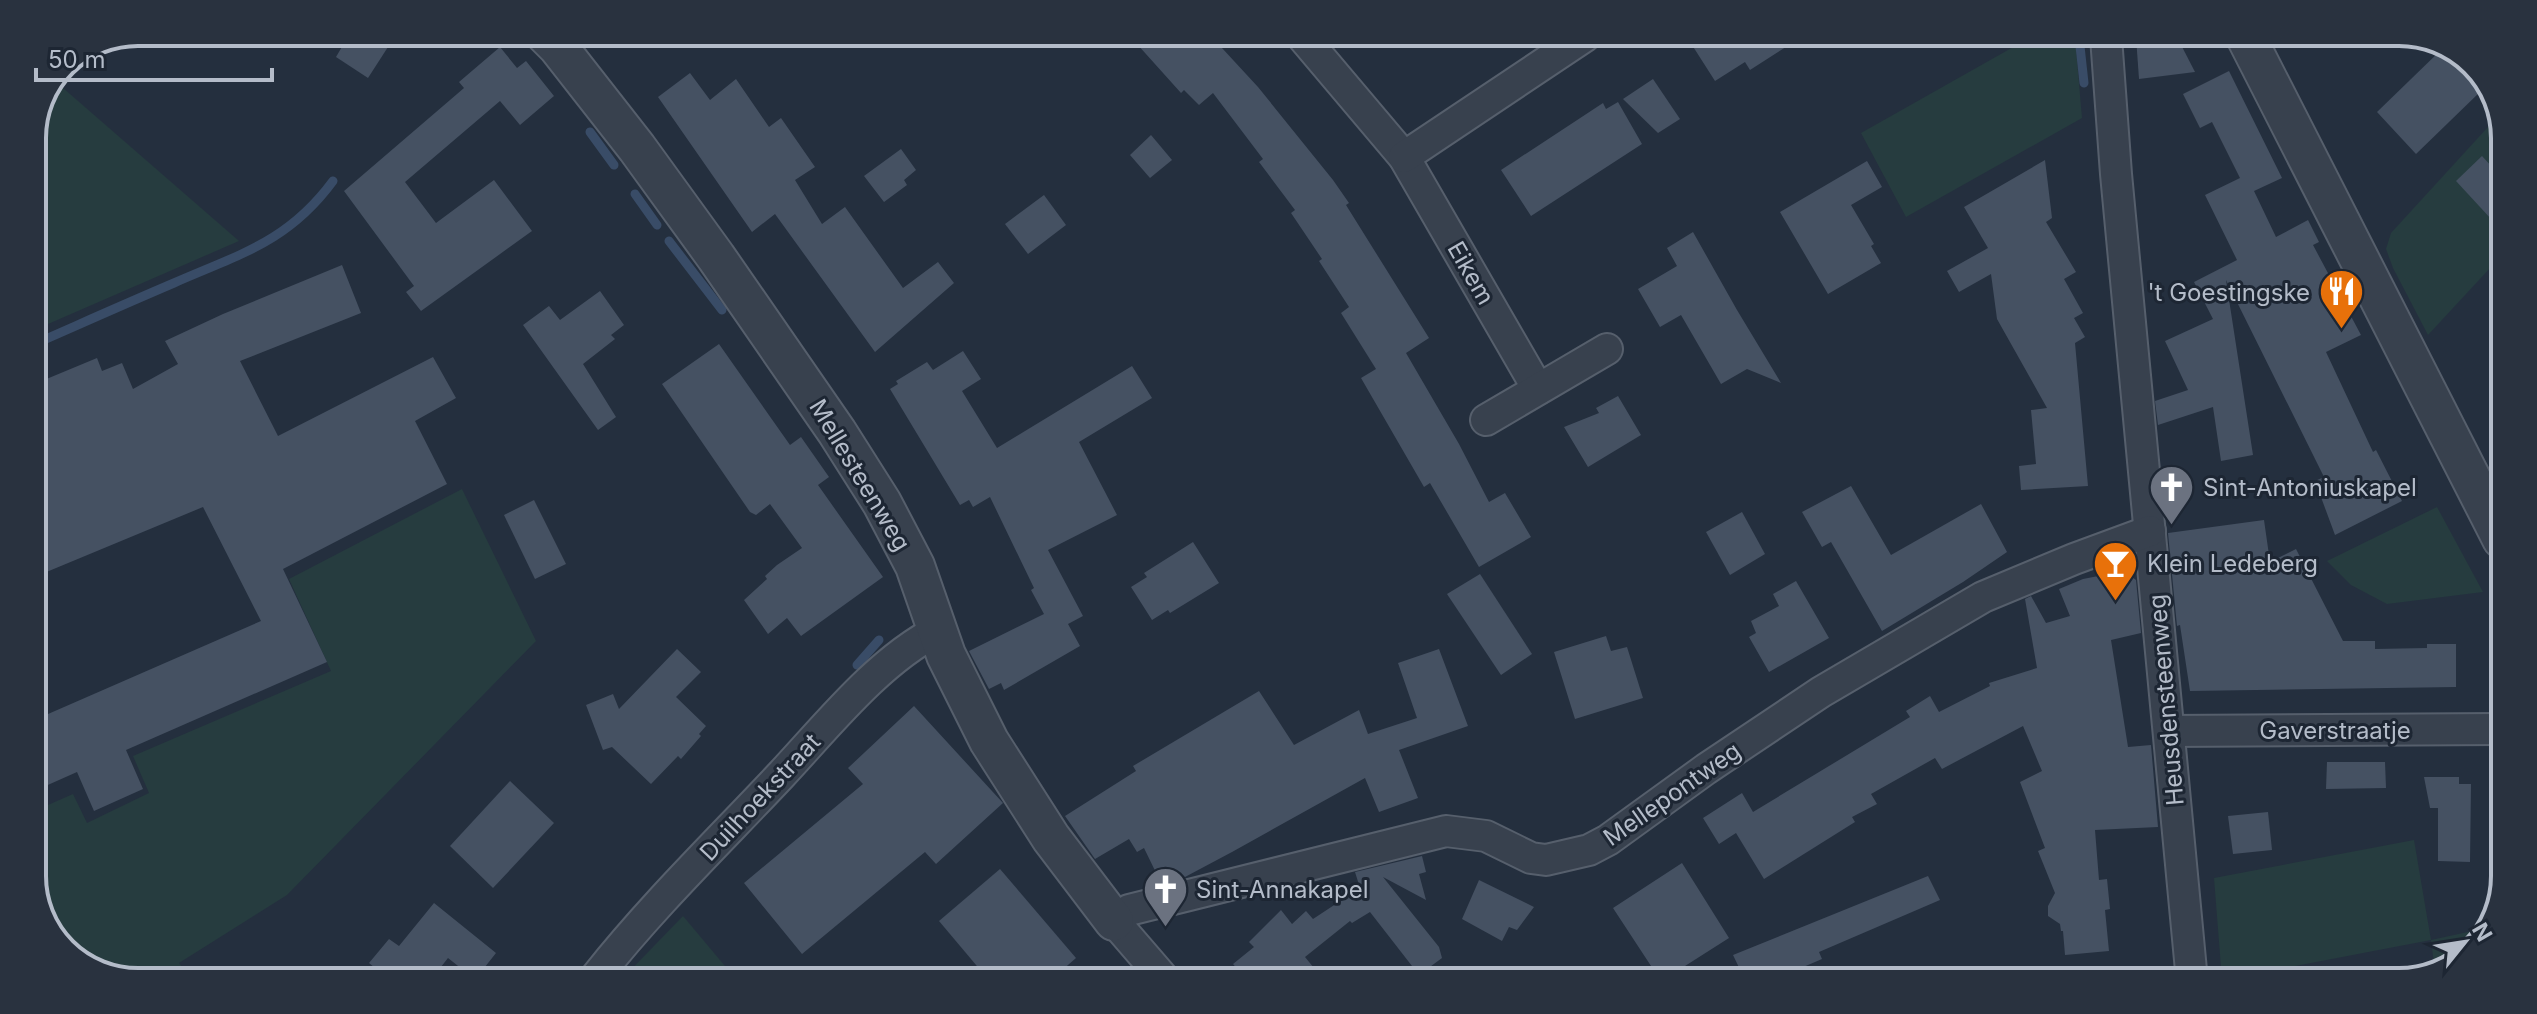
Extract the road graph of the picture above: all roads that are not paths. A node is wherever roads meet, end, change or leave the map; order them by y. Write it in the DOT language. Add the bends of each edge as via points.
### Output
graph roads {
  1 [pos="557,46"];
  2 [pos="1310,46"];
  3 [pos="1570,46"];
  4 [pos="2107,46"];
  5 [pos="2251,46"];
  6 [pos="1404,157"];
  7 [pos="1607,349"];
  8 [pos="1538,389"];
  9 [pos="1486,420"];
  10 [pos="2491,517"];
  11 [pos="2150,531"];
  12 [pos="937,631"];
  13 [pos="2491,729"];
  14 [pos="2169,731"];
  15 [pos="1114,921"];
  16 [pos="604,968"];
  17 [pos="1155,968"];
  18 [pos="2191,968"];
  1 -- 12 [label="street, Mellesteenweg" via="637,148 837,432 915,566"];
  2 -- 6 [label="street, Eikem"];
  3 -- 6 [label="street"];
  4 -- 11 [label="street, Heusdensteenweg"];
  5 -- 10 [label="street"];
  6 -- 8 [label="street, Eikem"];
  7 -- 8 [label="street"];
  8 -- 9 [label="street"];
  11 -- 14 [label="street, Heusdensteenweg"];
  11 -- 15 [label="street, Mellepontweg" via="1983,597 1821,692 1589,850 1546,860 1486,836 1446,831 1129,910"];
  12 -- 15 [label="street, Mellesteenweg" via="989,741 1051,838"];
  12 -- 16 [label="street, Duilhoekstraat" via="905,649 843,710"];
  13 -- 14 [label="street, Gaverstraatje"];
  14 -- 18 [label="street, Heusdensteenweg"];
  15 -- 17 [label="street, Mellesteenweg"];
}
